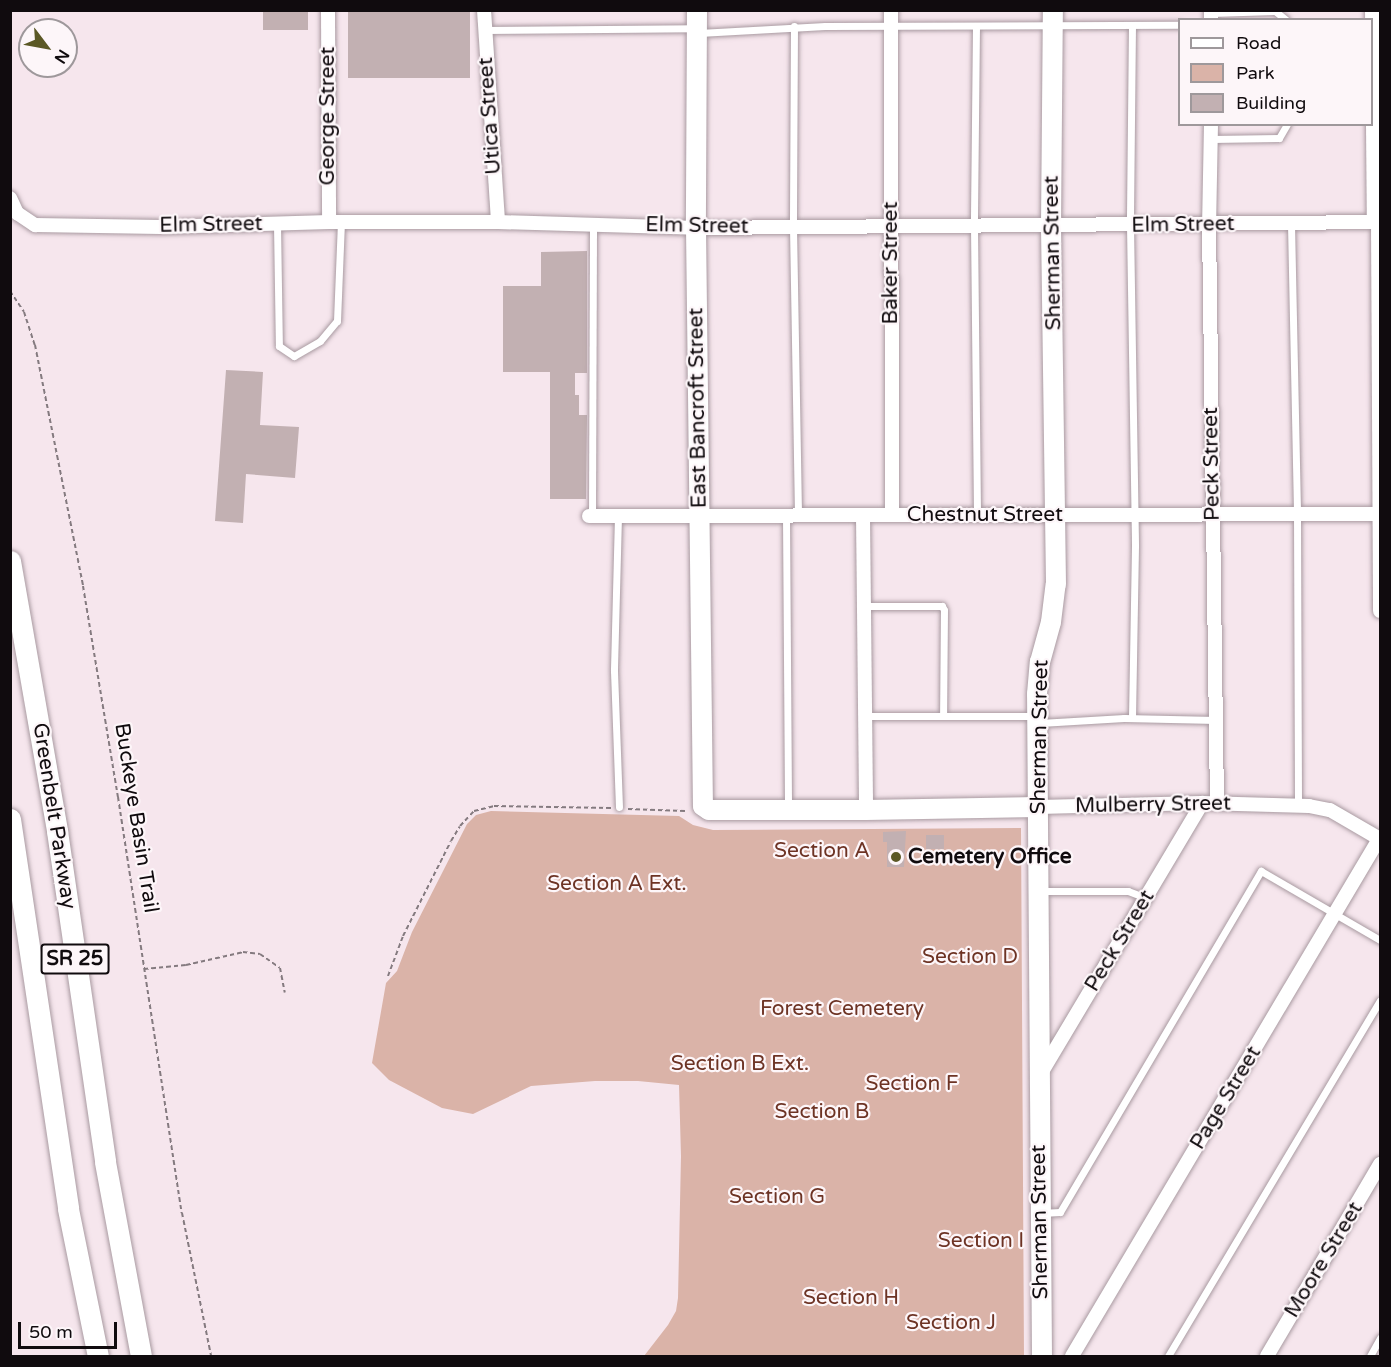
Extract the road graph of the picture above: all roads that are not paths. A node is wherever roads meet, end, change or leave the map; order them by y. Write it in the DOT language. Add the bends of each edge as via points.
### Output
graph roads {
  1 [pos="328,10"];
  2 [pos="484,10"];
  3 [pos="891,10"];
  4 [pos="1375,11"];
  5 [pos="1211,14"];
  6 [pos="1053,18"];
  7 [pos="1285,18"];
  8 [pos="697,24"];
  9 [pos="1132,25"];
  10 [pos="1178,25"];
  11 [pos="794,26"];
  12 [pos="976,26"];
  13 [pos="891,27"];
  14 [pos="484,30"];
  15 [pos="1286,126"];
  16 [pos="1211,132"];
  17 [pos="10,198"];
  18 [pos="335,222"];
  19 [pos="498,222"];
  20 [pos="1377,222"];
  21 [pos="277,224"];
  22 [pos="592,224"];
  23 [pos="1209,224"];
  24 [pos="1291,224"];
  25 [pos="1130,225"];
  26 [pos="891,226"];
  27 [pos="974,226"];
  28 [pos="1051,226"];
  29 [pos="793,227"];
  30 [pos="696,228"];
  31 [pos="1134,513"];
  32 [pos="1212,513"];
  33 [pos="1057,514"];
  34 [pos="1297,514"];
  35 [pos="1380,514"];
  36 [pos="863,515"];
  37 [pos="892,515"];
  38 [pos="977,515"];
  39 [pos="591,516"];
  40 [pos="618,516"];
  41 [pos="792,516"];
  42 [pos="700,517"];
  43 [pos="10,561"];
  44 [pos="864,606"];
  45 [pos="1380,611"];
  46 [pos="865,716"];
  47 [pos="944,716"];
  48 [pos="1132,718"];
  49 [pos="1037,719"];
  50 [pos="1216,720"];
  51 [pos="1202,803"];
  52 [pos="1217,803"];
  53 [pos="1298,805"];
  54 [pos="619,807"];
  55 [pos="1038,807"];
  56 [pos="694,808"];
  57 [pos="788,809"];
  58 [pos="866,810"];
  59 [pos="10,819"];
  60 [pos="1380,839"];
  61 [pos="1038,891"];
  62 [pos="1146,898"];
  63 [pos="1335,914"];
  64 [pos="1380,940"];
  65 [pos="1380,1000"];
  66 [pos="1038,1078"];
  67 [pos="1380,1164"];
  68 [pos="1039,1213"];
  69 [pos="1380,1338"];
  70 [pos="98,1356"];
  71 [pos="141,1356"];
  72 [pos="1042,1356"];
  73 [pos="1072,1356"];
  74 [pos="1168,1356"];
  75 [pos="1267,1356"];
  76 [pos="1370,1356"];
  1 -- 18 [label="street, George Street"];
  2 -- 14 [label="street, Utica Street"];
  3 -- 13 [label="street, Baker Street"];
  4 -- 20 [label="street"];
  5 -- 7 [label="lane" via="1275,11"];
  6 -- 9 [label="lane"];
  6 -- 12 [label="lane"];
  6 -- 28 [label="street, Sherman Street"];
  8 -- 11 [label="lane"];
  8 -- 14 [label="lane"];
  8 -- 30 [label="street, East Bancroft Street"];
  9 -- 10 [label="lane"];
  9 -- 25 [label="lane"];
  11 -- 13 [label="lane"];
  11 -- 29 [label="lane"];
  12 -- 13 [label="lane"];
  12 -- 27 [label="lane"];
  13 -- 26 [label="street, Baker Street"];
  14 -- 19 [label="street, Utica Street"];
  15 -- 16 [label="lane" via="1279,138"];
  16 -- 23 [label="street, Peck Street"];
  17 -- 21 [label="street, Elm Street" via="17,213 35,225"];
  18 -- 19 [label="street, Elm Street"];
  18 -- 21 [label="street, Elm Street"];
  18 -- 21 [label="lane" via="337,321 320,341 294,356 279,346"];
  19 -- 22 [label="street, Elm Street"];
  20 -- 24 [label="street, Elm Street"];
  20 -- 35 [label="street"];
  22 -- 30 [label="street, Elm Street"];
  22 -- 39 [label="lane"];
  23 -- 24 [label="street, Elm Street"];
  23 -- 25 [label="street, Elm Street"];
  23 -- 32 [label="street, Peck Street"];
  24 -- 34 [label="lane"];
  25 -- 28 [label="street, Elm Street"];
  25 -- 31 [label="lane"];
  26 -- 27 [label="street, Elm Street"];
  26 -- 29 [label="street, Elm Street"];
  26 -- 37 [label="street, Baker Street"];
  27 -- 28 [label="street, Elm Street"];
  27 -- 38 [label="lane"];
  28 -- 33 [label="street, Sherman Street"];
  29 -- 30 [label="street, Elm Street"];
  29 -- 41 [label="lane"];
  30 -- 42 [label="street, East Bancroft Street"];
  31 -- 32 [label="street, Chestnut Street"];
  31 -- 33 [label="street, Chestnut Street"];
  31 -- 48 [label="lane"];
  32 -- 34 [label="street, Chestnut Street"];
  32 -- 50 [label="street, Peck Street"];
  33 -- 38 [label="street, Chestnut Street"];
  33 -- 49 [label="street, Sherman Street" via="1056,584 1040,662"];
  34 -- 35 [label="street, Chestnut Street"];
  34 -- 53 [label="lane"];
  35 -- 45 [label="street"];
  36 -- 37 [label="street, Chestnut Street"];
  36 -- 41 [label="street, Chestnut Street"];
  36 -- 44 [label="street"];
  37 -- 38 [label="street, Chestnut Street"];
  39 -- 40 [label="street, Chestnut Street"];
  40 -- 42 [label="street, Chestnut Street"];
  40 -- 54 [label="lane" via="614,671"];
  41 -- 42 [label="street, Chestnut Street"];
  41 -- 57 [label="lane"];
  42 -- 56 [label="street, East Bancroft Street"];
  43 -- 71 [label="main road, Greenbelt Parkway / SR 25" via="57,831 105,1162"];
  44 -- 46 [label="street"];
  44 -- 47 [label="lane" via="942,606"];
  46 -- 47 [label="lane"];
  46 -- 58 [label="street"];
  47 -- 49 [label="lane"];
  48 -- 49 [label="lane"];
  48 -- 50 [label="lane"];
  49 -- 55 [label="street, Sherman Street"];
  50 -- 52 [label="street, Peck Street"];
  51 -- 52 [label="street, Mulberry Street"];
  51 -- 55 [label="street, Mulberry Street"];
  51 -- 62 [label="street, Peck Street"];
  52 -- 53 [label="street, Mulberry Street"];
  53 -- 60 [label="street, Mulberry Street" via="1330,810"];
  55 -- 58 [label="street, Mulberry Street"];
  55 -- 61 [label="street, Sherman Street"];
  56 -- 57 [label="street, Mulberry Street"];
  57 -- 58 [label="street, Mulberry Street"];
  59 -- 70 [label="main road, Greenbelt Parkway / SR 25" via="68,1209"];
  60 -- 63 [label="street, Page Street"];
  61 -- 62 [label="lane" via="1128,891"];
  61 -- 66 [label="street, Sherman Street"];
  62 -- 66 [label="street, Peck Street"];
  63 -- 64 [label="lane"];
  63 -- 68 [label="lane" via="1262,871 1060,1212"];
  63 -- 73 [label="street, Page Street"];
  65 -- 74 [label="lane"];
  66 -- 68 [label="street, Sherman Street"];
  67 -- 75 [label="street, Moore Street"];
  68 -- 72 [label="street, Sherman Street"];
  69 -- 76 [label="lane"];
}
